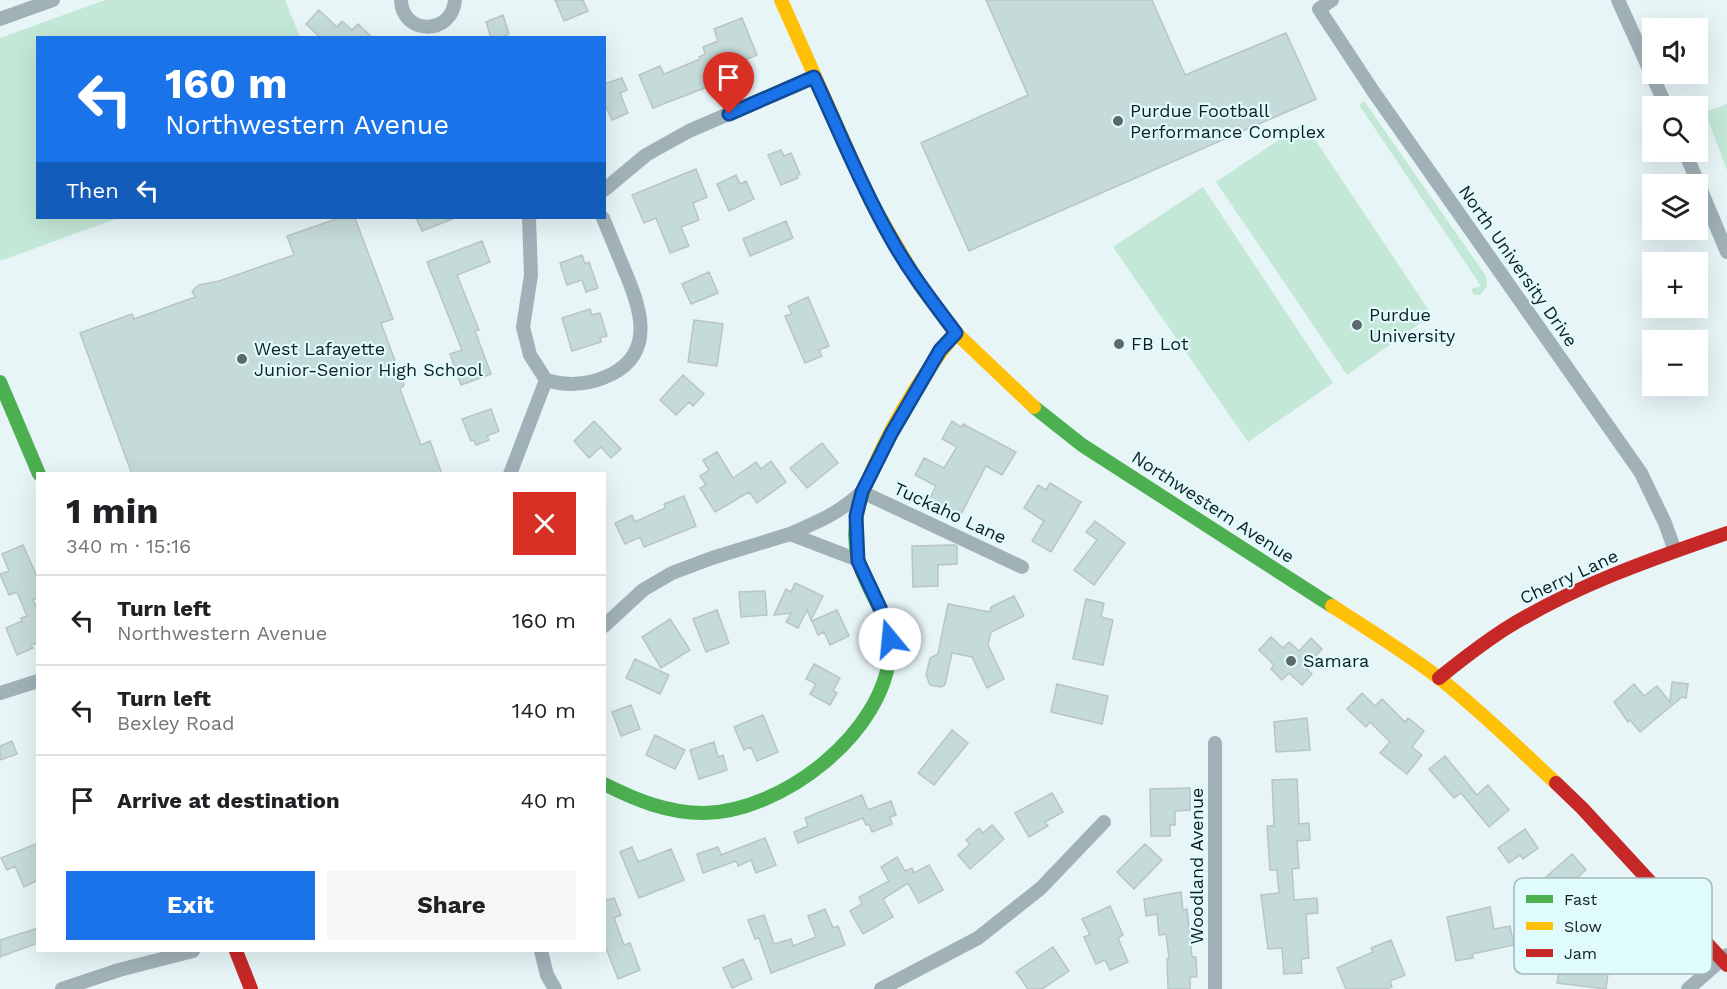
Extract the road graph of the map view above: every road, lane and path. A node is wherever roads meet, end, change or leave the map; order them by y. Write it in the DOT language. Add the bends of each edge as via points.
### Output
graph roads {
  1 [pos="53,0"];
  2 [pos="401,0"];
  3 [pos="455,0"];
  4 [pos="781,0"];
  5 [pos="1332,0"];
  6 [pos="1618,0"];
  7 [pos="0,19"];
  8 [pos="433,32"];
  9 [pos="814,77"];
  10 [pos="1661,96"];
  11 [pos="1689,162"];
  12 [pos="606,188"];
  13 [pos="529,219"];
  14 [pos="603,219"];
  15 [pos="1727,252"];
  16 [pos="956,333"];
  17 [pos="546,380"];
  18 [pos="0,382"];
  19 [pos="38,472"];
  20 [pos="511,472"];
  21 [pos="862,492"];
  22 [pos="790,534"];
  23 [pos="1727,534"];
  24 [pos="1675,550"];
  25 [pos="858,561"];
  26 [pos="1022,567"];
  27 [pos="606,624"];
  28 [pos="1439,678"];
  29 [pos="36,682"];
  30 [pos="0,693"];
  31 [pos="1215,743"];
  32 [pos="606,785"];
  33 [pos="1104,822"];
  34 [pos="1648,878"];
  35 [pos="1712,946"];
  36 [pos="190,952"];
  37 [pos="236,952"];
  38 [pos="541,952"];
  39 [pos="1725,960"];
  40 [pos="1712,970"];
  41 [pos="1707,974"];
  42 [pos="62,989"];
  43 [pos="251,989"];
  44 [pos="555,989"];
  45 [pos="881,989"];
  46 [pos="1215,989"];
  47 [pos="1688,989"];
  1 -- 7 [label="street"];
  2 -- 8 [label="street" via="409,19"];
  3 -- 8 [label="street" via="451,14"];
  4 -- 9 [label="main road, Northwestern Avenue"];
  5 -- 24 [label="street, North University Drive" via="1319,9 1368,85 1641,473"];
  6 -- 10 [label="street"];
  9 -- 12 [label="street" via="662,146"];
  9 -- 16 [label="main road, Northwestern Avenue" via="870,200 919,284"];
  11 -- 15 [label="street"];
  13 -- 17 [label="street" via="531,275 523,327 530,355"];
  14 -- 17 [label="street" via="638,302 642,324 639,343 620,370 602,380 563,385"];
  16 -- 21 [label="main road" via="940,350"];
  16 -- 28 [label="main road, Northwestern Avenue" via="1041,414 1082,445"];
  17 -- 20 [label="street"];
  18 -- 19 [label="main road"];
  21 -- 22 [label="street" via="845,508"];
  21 -- 25 [label="main road" via="856,516"];
  21 -- 26 [label="street, Tuckaho Lane"];
  22 -- 25 [label="street"];
  22 -- 27 [label="street" via="672,573 643,590"];
  23 -- 24 [label="main road, Cherry Lane"];
  24 -- 28 [label="main road, Cherry Lane" via="1525,615 1472,650"];
  25 -- 32 [label="main road" via="882,612 890,639 889,660 877,699 832,757 810,775 764,801 736,810 700,814 662,810 634,801"];
  28 -- 34 [label="main road, Northwestern Avenue" via="1582,808"];
  29 -- 30 [label="street"];
  31 -- 46 [label="street, Woodland Avenue"];
  33 -- 45 [label="street" via="1041,888 978,938"];
  35 -- 39 [label="main road, Northwestern Avenue"];
  36 -- 42 [label="street"];
  37 -- 43 [label="main road"];
  38 -- 44 [label="street"];
  39 -- 40 [label="street"];
  41 -- 47 [label="street"];
}
